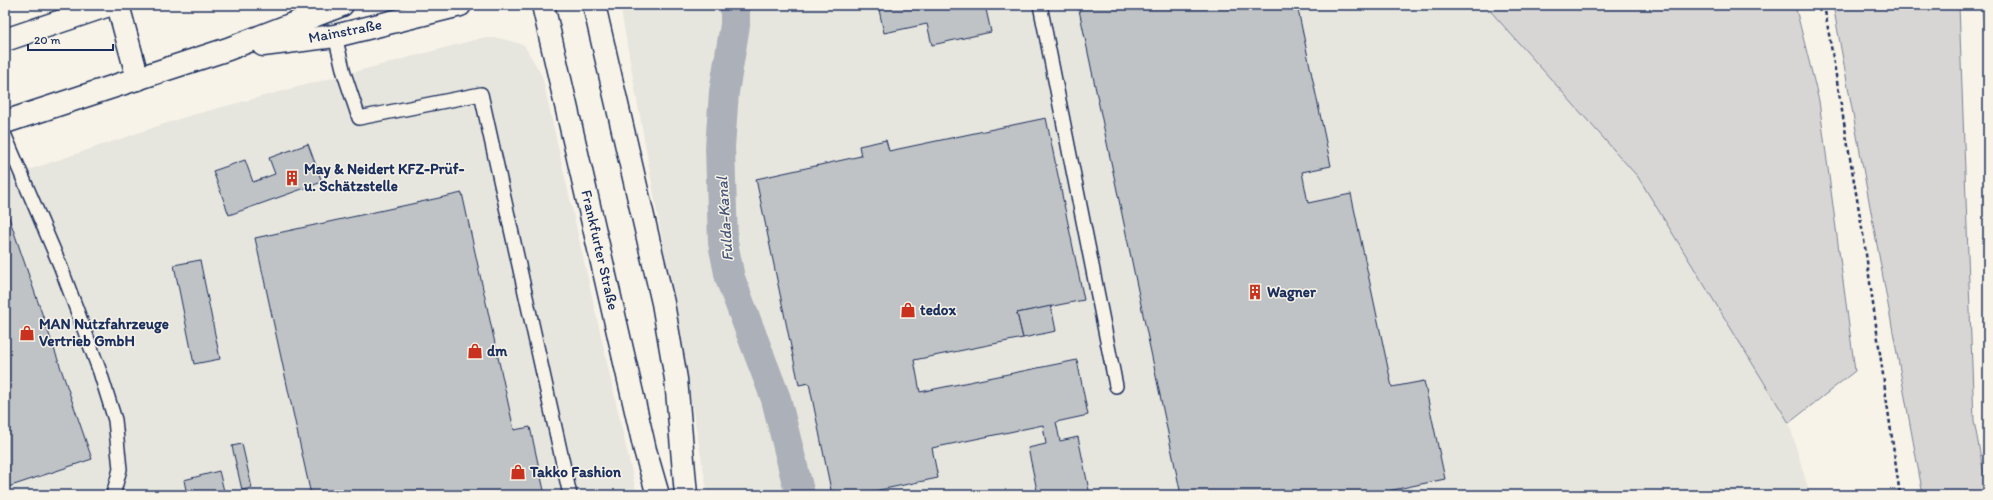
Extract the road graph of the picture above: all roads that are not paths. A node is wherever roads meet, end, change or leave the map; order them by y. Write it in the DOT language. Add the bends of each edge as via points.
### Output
graph roads {
  1 [pos="109,5"];
  2 [pos="118,5"];
  3 [pos="342,5"];
  4 [pos="460,5"];
  5 [pos="544,5"];
  6 [pos="594,5"];
  7 [pos="1040,5"];
  8 [pos="335,36"];
  9 [pos="5,40"];
  10 [pos="228,49"];
  11 [pos="138,78"];
  12 [pos="5,122"];
  13 [pos="5,136"];
  14 [pos="1116,386"];
  15 [pos="113,495"];
  16 [pos="570,495"];
  17 [pos="658,495"];
  18 [pos="686,495"];
  1 -- 9 [label="main road"];
  2 -- 11 [label="main road"];
  3 -- 10 [label="main road, Mainstraße"];
  4 -- 8 [label="main road, Mainstraße"];
  5 -- 17 [label="main road, Frankfurter Straße" via="645,450"];
  6 -- 18 [label="main road" via="663,303 676,379"];
  7 -- 14 [label="lane"];
  8 -- 10 [label="main road, Mainstraße"];
  8 -- 16 [label="lane" via="359,118 481,94"];
  10 -- 11 [label="main road, Mainstraße"];
  11 -- 12 [label="main road, Mainstraße"];
  13 -- 15 [label="lane" via="60,265 115,420 120,469"];
}
